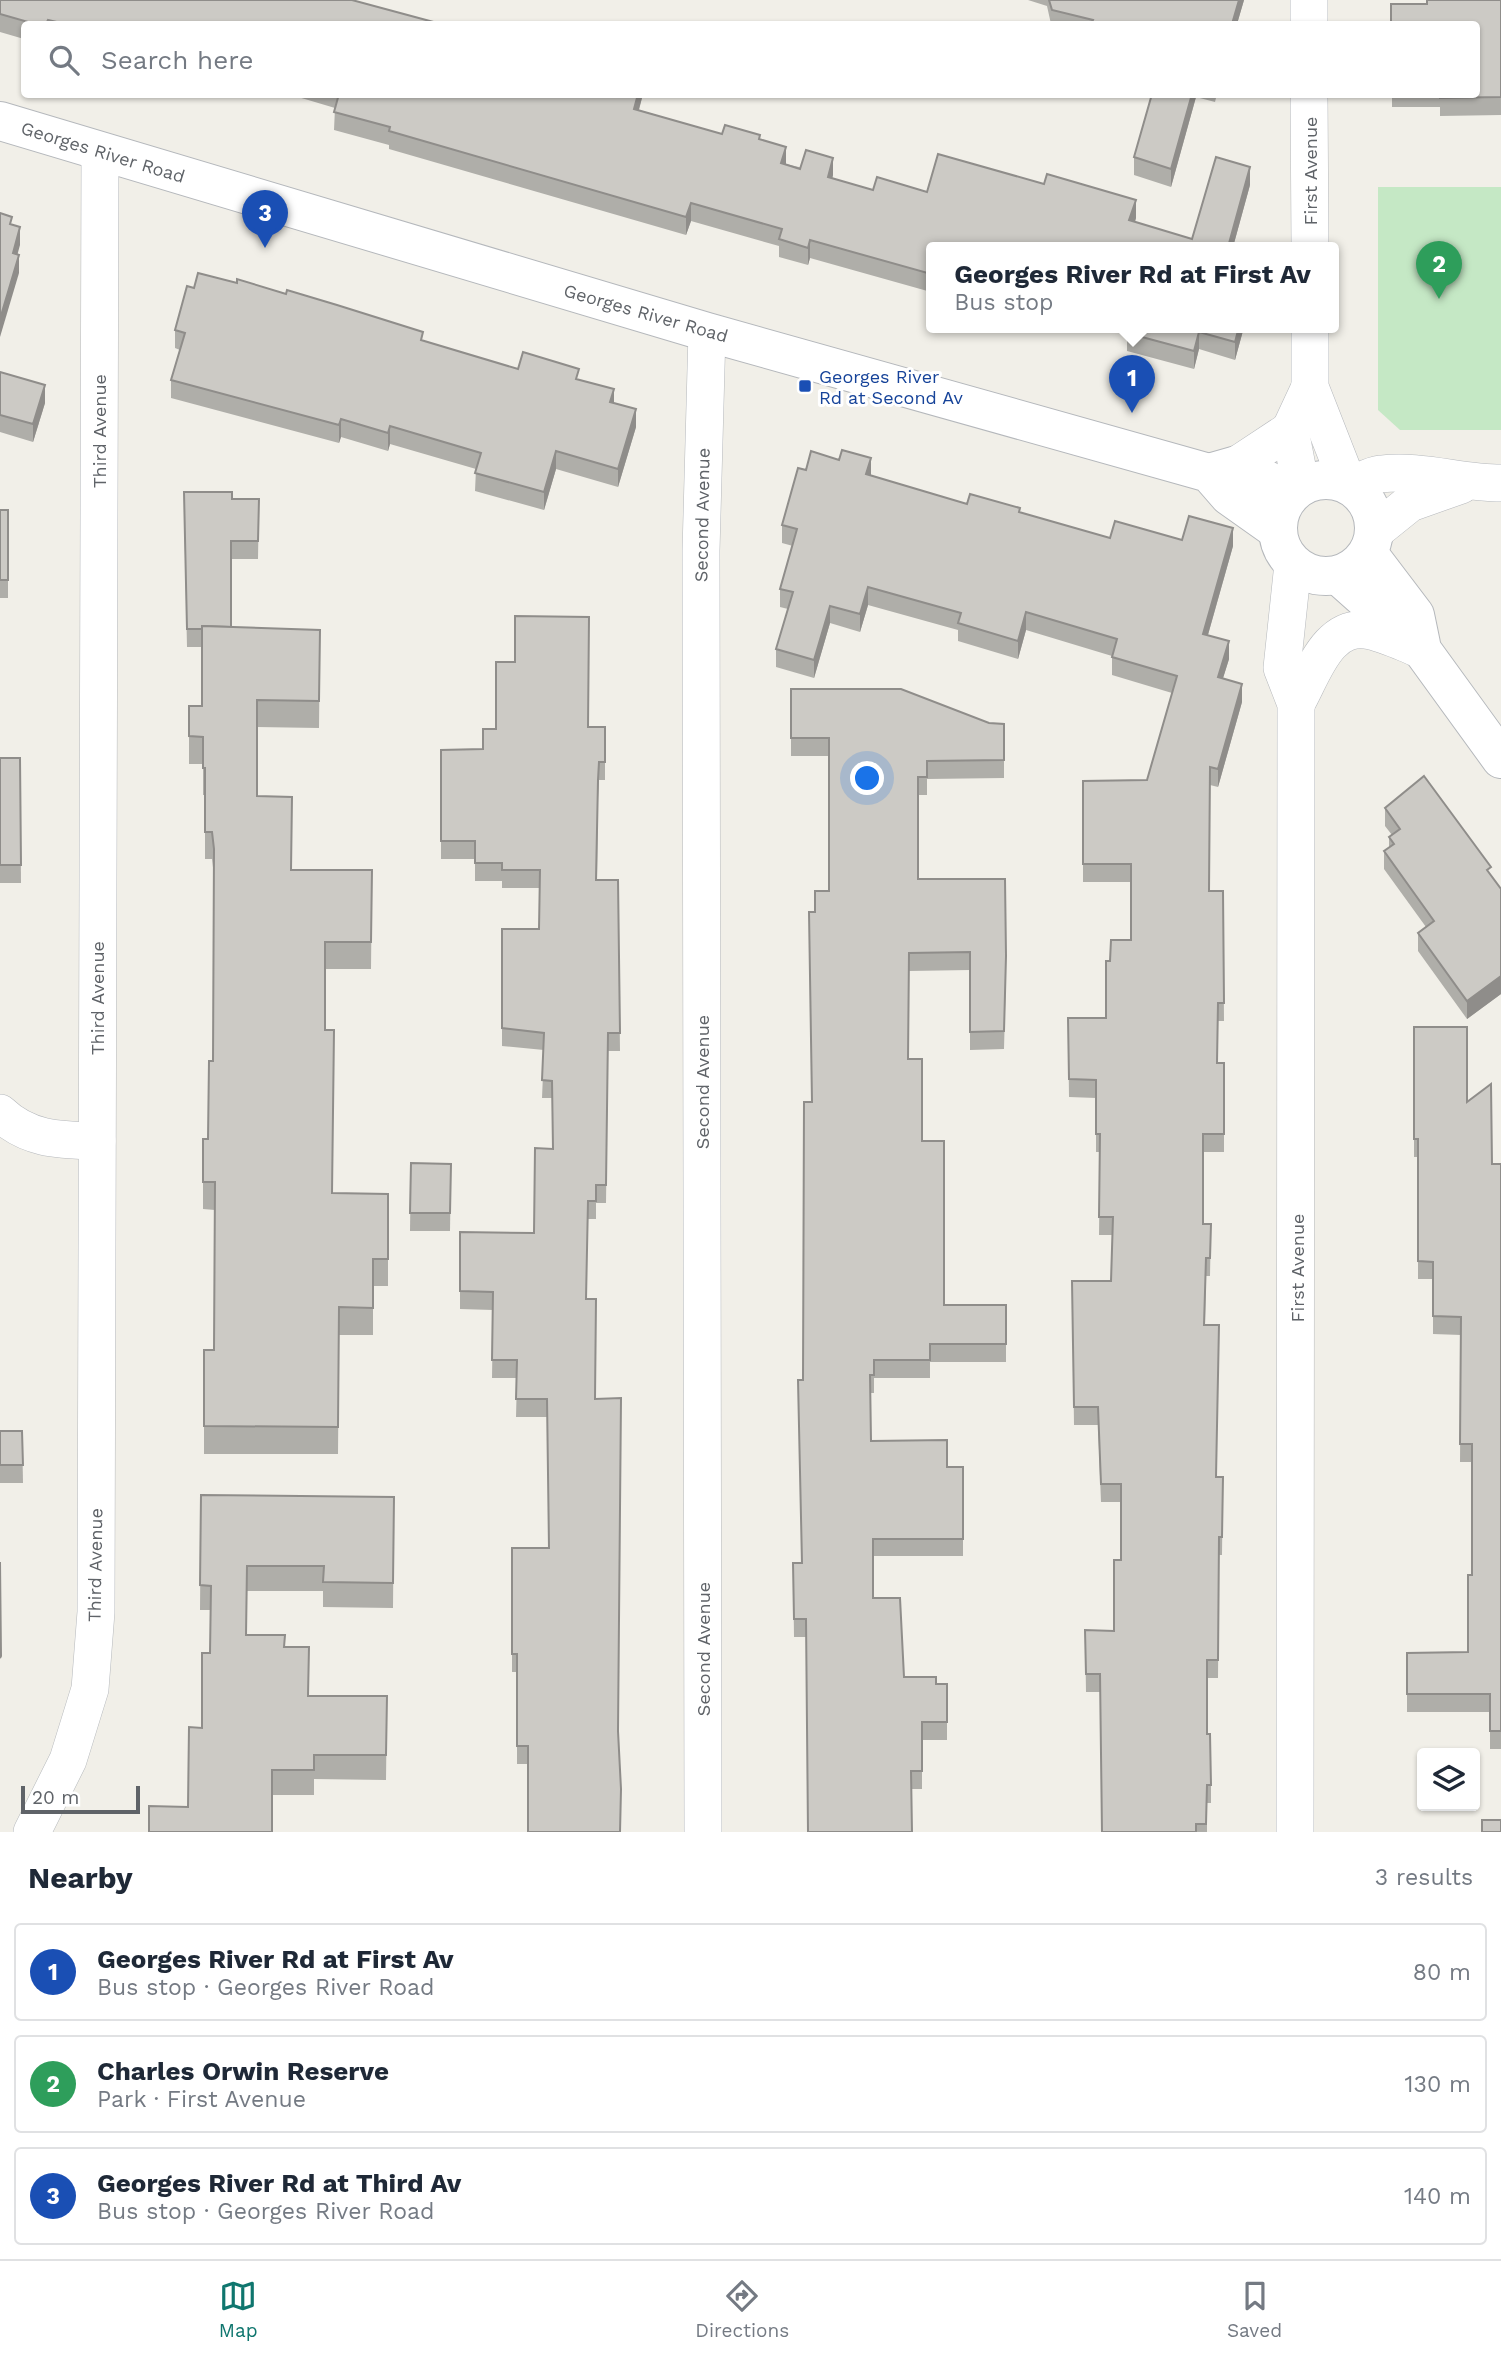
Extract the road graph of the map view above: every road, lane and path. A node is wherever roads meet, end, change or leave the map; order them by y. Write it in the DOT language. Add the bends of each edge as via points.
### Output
graph roads {
  1 [pos="1309,0"];
  2 [pos="1309,21"];
  3 [pos="1310,98"];
  4 [pos="0,121"];
  5 [pos="100,152"];
  6 [pos="1310,242"];
  7 [pos="707,332"];
  8 [pos="1310,333"];
  9 [pos="1310,387"];
  10 [pos="1290,430"];
  11 [pos="1223,469"];
  12 [pos="1485,483"];
  13 [pos="1349,485"];
  14 [pos="1289,504"];
  15 [pos="1360,554"];
  16 [pos="1293,564"];
  17 [pos="1422,650"];
  18 [pos="1296,704"];
  19 [pos="1501,759"];
  20 [pos="0,1114"];
  21 [pos="97,1141"];
  22 [pos="32,1832"];
  23 [pos="703,1832"];
  24 [pos="1295,1832"];
  1 -- 2 [label="street"];
  3 -- 6 [label="street, First Avenue"];
  4 -- 5 [label="street, Georges River Road"];
  5 -- 7 [label="street, Georges River Road"];
  5 -- 21 [label="street, Third Avenue"];
  7 -- 11 [label="street, Georges River Road"];
  7 -- 23 [label="street, Second Avenue" via="701,551"];
  8 -- 9 [label="street"];
  9 -- 10 [label="street"];
  9 -- 13 [label="street"];
  10 -- 11 [label="street"];
  10 -- 14 [label="street"];
  11 -- 14 [label="street" via="1229,496 1258,513"];
  12 -- 13 [label="street" via="1402,473 1377,474"];
  12 -- 15 [label="street" via="1410,503"];
  13 -- 14 [label="street" via="1324,480"];
  13 -- 15 [label="street" via="1372,511"];
  14 -- 16 [label="street" via="1285,554"];
  15 -- 16 [label="street" via="1323,577"];
  15 -- 17 [label="street" via="1415,615"];
  16 -- 18 [label="street, First Avenue" via="1282,668"];
  17 -- 18 [label="street, First Avenue" via="1372,631 1339,636 1328,645"];
  17 -- 19 [label="street"];
  18 -- 24 [label="street, First Avenue"];
  20 -- 21 [label="street" via="47,1139"];
  21 -- 22 [label="street, Third Avenue" via="96,1612 90,1689 68,1760"];
}
